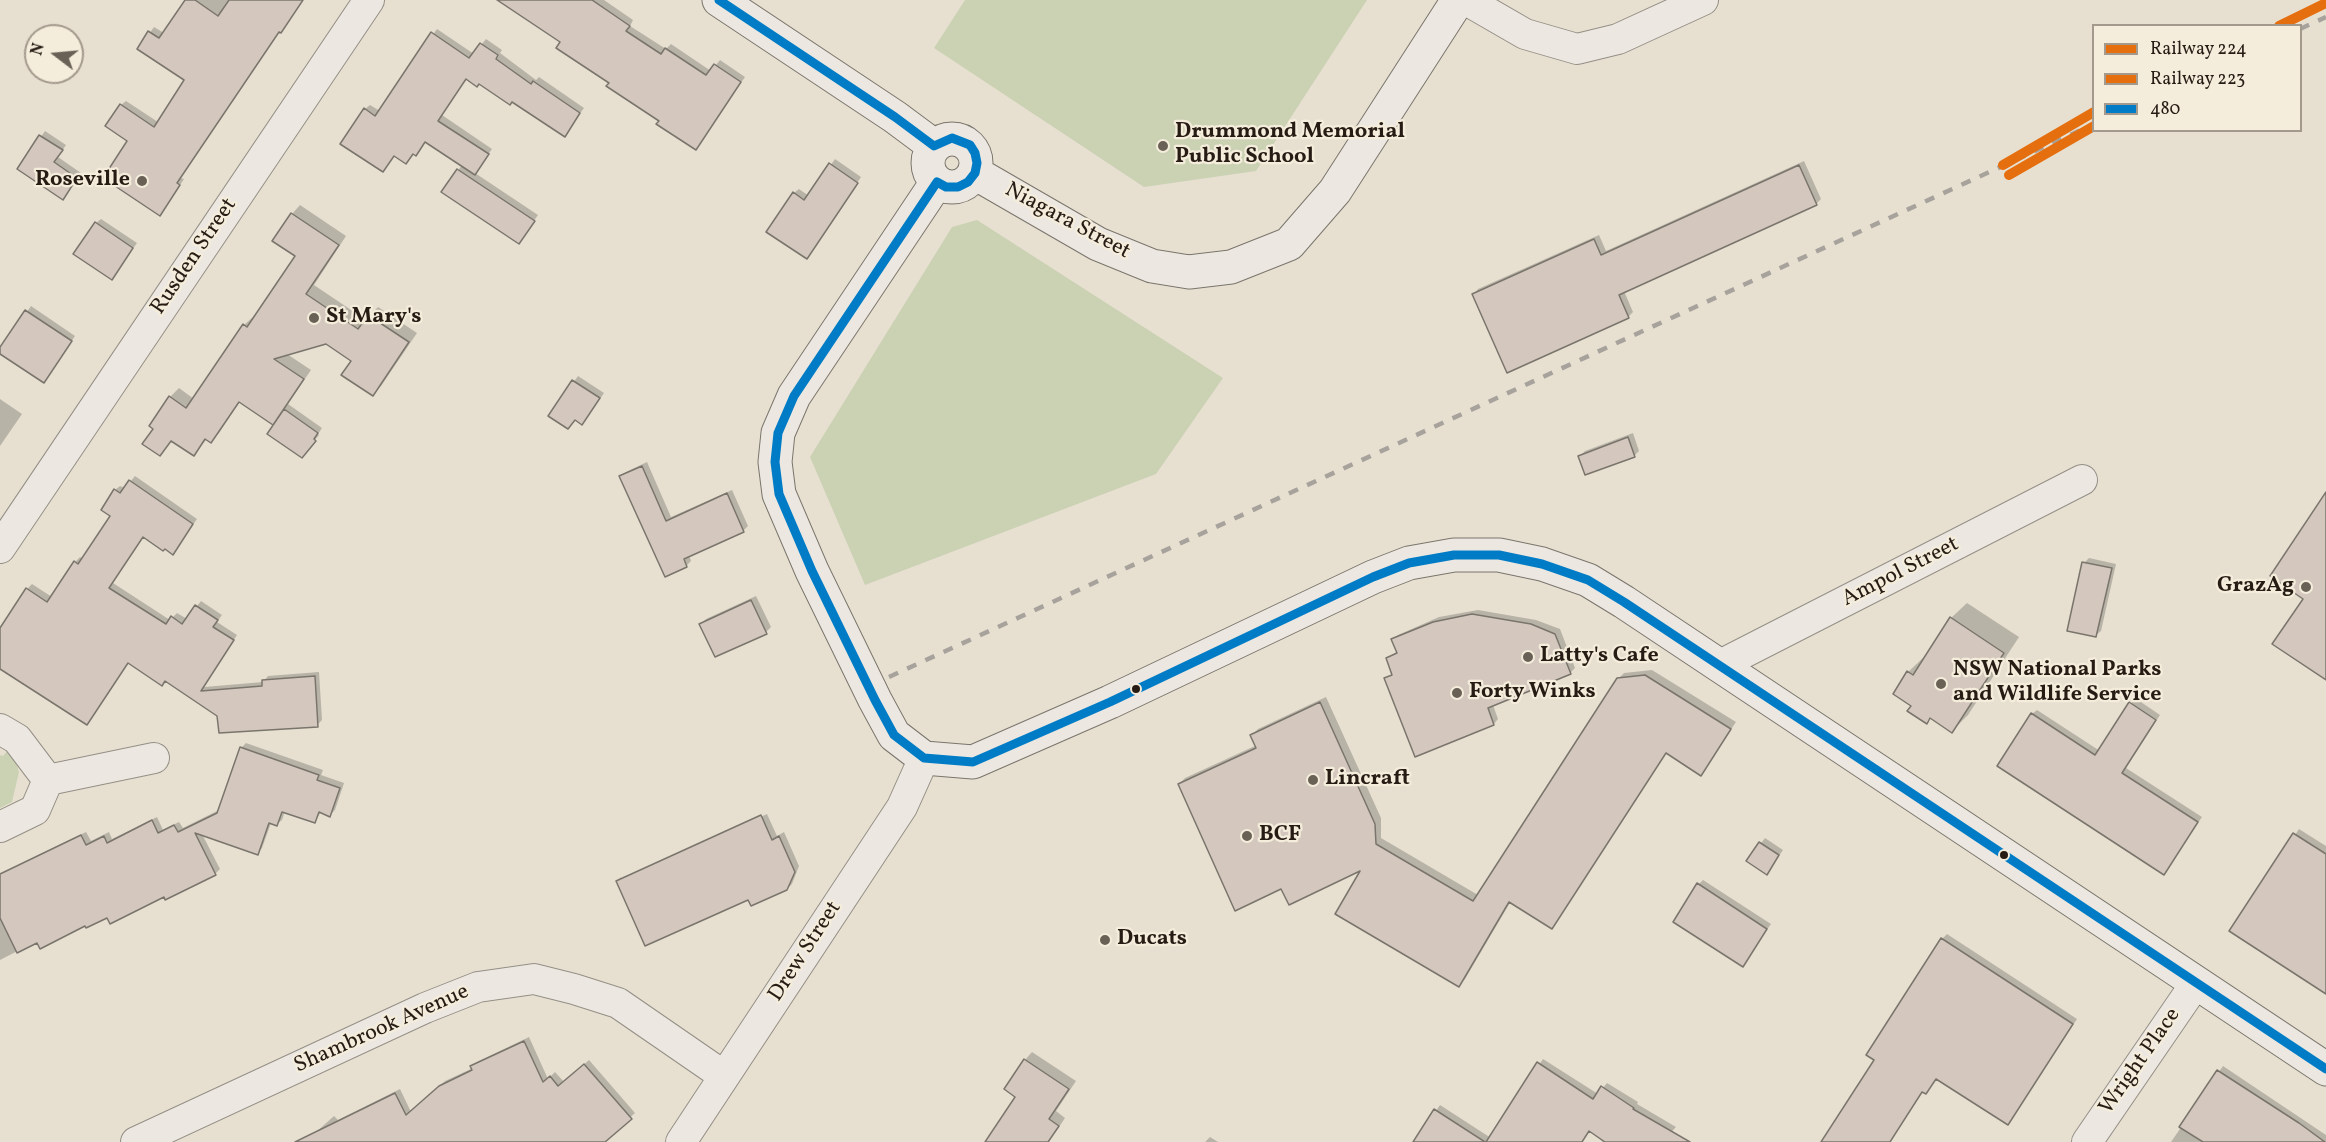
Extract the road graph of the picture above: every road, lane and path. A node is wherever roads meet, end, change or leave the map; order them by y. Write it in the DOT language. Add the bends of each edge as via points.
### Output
graph roads {
  1 [pos="369,0"];
  2 [pos="719,0"];
  3 [pos="1458,0"];
  4 [pos="1466,0"];
  5 [pos="1703,0"];
  6 [pos="934,146"];
  7 [pos="975,173"];
  8 [pos="937,182"];
  9 [pos="2082,480"];
  10 [pos="0,548"];
  11 [pos="1720,665"];
  12 [pos="0,729"];
  13 [pos="154,758"];
  14 [pos="924,758"];
  15 [pos="48,780"];
  16 [pos="0,827"];
  17 [pos="2196,983"];
  18 [pos="2326,1069"];
  19 [pos="724,1076"];
  20 [pos="136,1142"];
  21 [pos="681,1142"];
  22 [pos="2087,1142"];
  1 -- 10 [label="street, Rusden Street"];
  2 -- 6 [label="street"];
  3 -- 7 [label="street, Niagara Street" via="1335,191 1289,244 1232,267 1189,272 1152,266 1098,244"];
  4 -- 5 [label="street" via="1525,34 1577,49 1618,39"];
  6 -- 7 [label="street" via="952,138 970,145 977,163"];
  6 -- 8 [label="street" via="928,169"];
  7 -- 8 [label="street" via="958,187"];
  8 -- 14 [label="street" via="794,396 778,433 775,462 779,494 875,700 894,735"];
  9 -- 11 [label="street, Ampol Street"];
  11 -- 14 [label="street" via="1588,580 1499,555 1454,555 1409,563 1373,577 1110,702 973,762"];
  11 -- 17 [label="street"];
  12 -- 15 [label="street" via="17,739"];
  13 -- 15 [label="street"];
  14 -- 19 [label="street, Drew Street" via="902,807"];
  15 -- 16 [label="street" via="35,810"];
  17 -- 18 [label="street"];
  17 -- 22 [label="street, Wright Place"];
  19 -- 20 [label="street, Shambrook Avenue" via="618,1003 534,979 478,987 425,1008"];
  19 -- 21 [label="street, Drew Street"];
}
